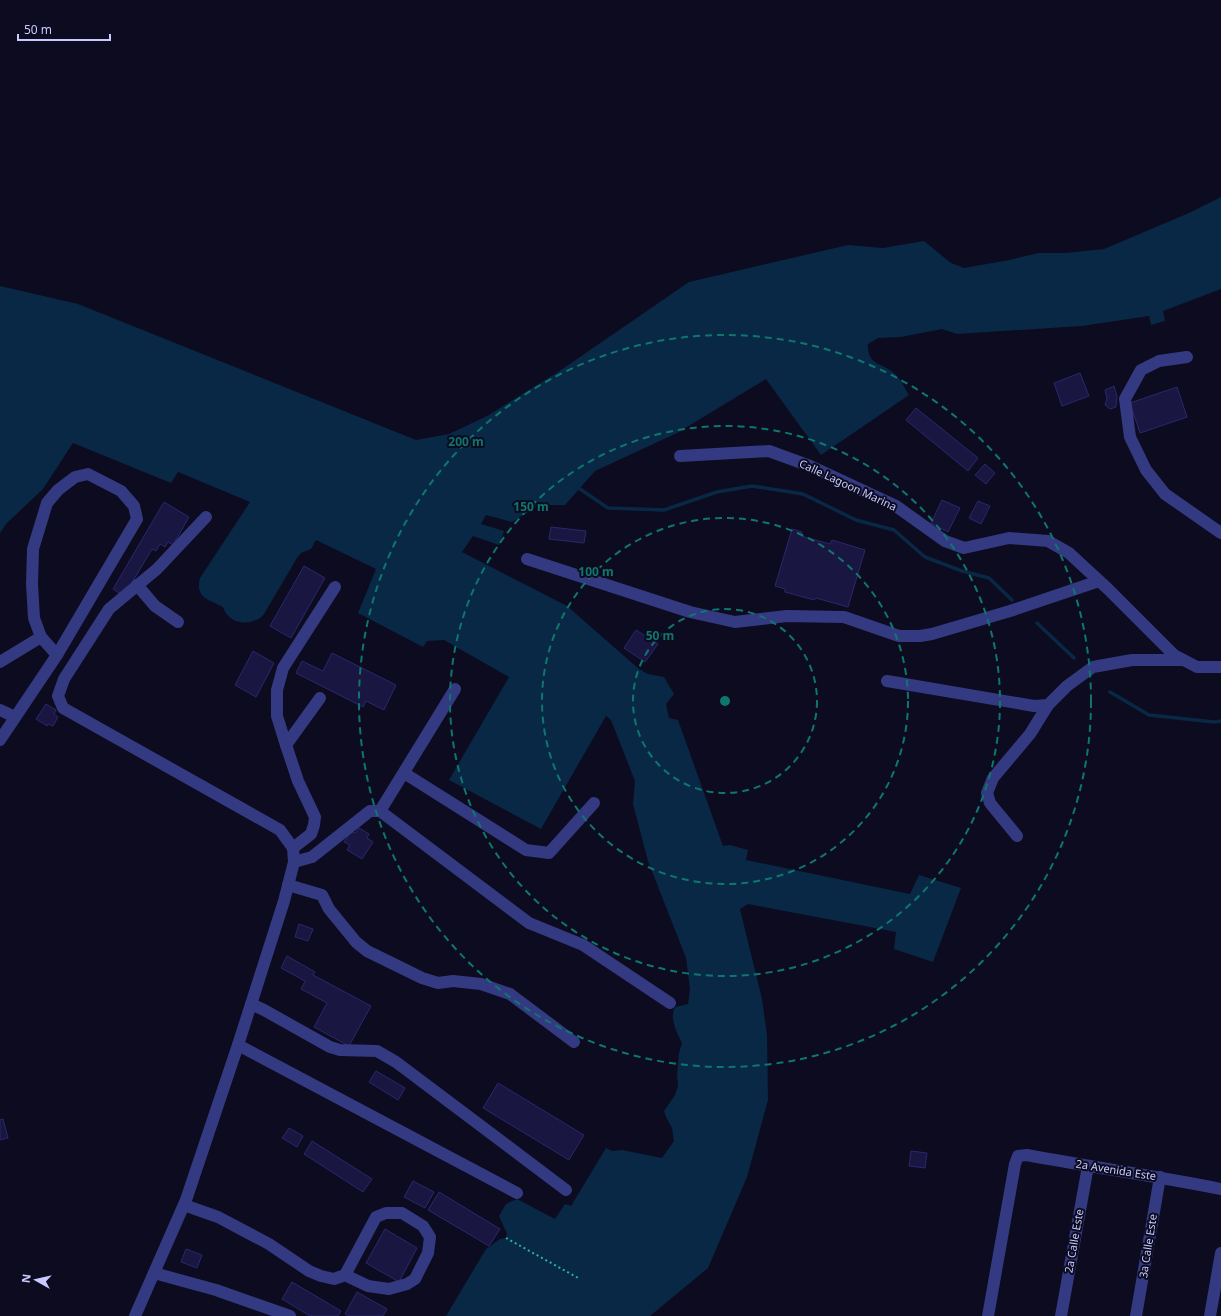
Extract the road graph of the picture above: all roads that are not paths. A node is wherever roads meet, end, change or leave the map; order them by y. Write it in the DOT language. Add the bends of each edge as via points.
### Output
graph roads {
  1 [pos="1187,357"];
  2 [pos="680,456"];
  3 [pos="206,517"];
  4 [pos="1221,533"];
  5 [pos="527,560"];
  6 [pos="1099,581"];
  7 [pos="137,585"];
  8 [pos="336,587"];
  9 [pos="178,622"];
  10 [pos="41,637"];
  11 [pos="57,655"];
  12 [pos="1183,660"];
  13 [pos="0,662"];
  14 [pos="1221,667"];
  15 [pos="887,681"];
  16 [pos="455,689"];
  17 [pos="320,698"];
  18 [pos="1048,705"];
  19 [pos="0,710"];
  20 [pos="15,717"];
  21 [pos="0,740"];
  22 [pos="286,745"];
  23 [pos="404,773"];
  24 [pos="594,803"];
  25 [pos="380,811"];
  26 [pos="1017,836"];
  27 [pos="293,848"];
  28 [pos="294,862"];
  29 [pos="288,885"];
  30 [pos="670,1003"];
  31 [pos="251,1004"];
  32 [pos="574,1042"];
  33 [pos="238,1045"];
  34 [pos="1088,1166"];
  35 [pos="1160,1177"];
  36 [pos="1221,1189"];
  37 [pos="566,1190"];
  38 [pos="517,1193"];
  39 [pos="184,1205"];
  40 [pos="1221,1252"];
  41 [pos="154,1273"];
  42 [pos="345,1274"];
  43 [pos="1218,1290"];
  44 [pos="135,1316"];
  45 [pos="290,1316"];
  46 [pos="988,1316"];
  47 [pos="1061,1316"];
  48 [pos="1136,1316"];
  49 [pos="1210,1316"];
  1 -- 4 [label="street" via="1159,361 1141,370 1125,399 1130,437 1146,470 1165,494"];
  2 -- 6 [label="street, Calle Lagoon Marina" via="769,451 810,466 896,506 945,542 964,548 1009,538 1048,540 1069,553"];
  3 -- 7 [label="street" via="157,570"];
  5 -- 6 [label="street" via="690,612 735,622 787,616 844,617 899,636 932,634"];
  6 -- 12 [label="street, Calle Lagoon Marina" via="1174,655"];
  7 -- 9 [label="street" via="155,606"];
  7 -- 27 [label="street" via="108,609 64,679 58,696 64,708 280,830"];
  8 -- 22 [label="street" via="283,668 277,690 277,716"];
  10 -- 11 [label="street"];
  10 -- 11 [label="street" via="34,618 32,584 33,549 40,524 47,503 58,490 75,477 88,474 121,491 134,506 137,519"];
  10 -- 13 [label="street"];
  11 -- 20 [label="street"];
  12 -- 14 [label="street, Calle Lagoon Marina" via="1197,667"];
  12 -- 18 [label="street" via="1132,660 1093,667 1067,686"];
  15 -- 18 [label="street" via="1034,706"];
  16 -- 23 [label="street"];
  17 -- 22 [label="street"];
  18 -- 26 [label="street" via="1030,734 993,778 987,793 990,804"];
  19 -- 20 [label="street"];
  20 -- 21 [label="street"];
  22 -- 27 [label="street" via="314,817 311,834"];
  23 -- 24 [label="street" via="526,850 536,852 549,853"];
  23 -- 25 [label="street"];
  25 -- 28 [label="street" via="370,811 312,857"];
  25 -- 30 [label="street" via="529,923 583,945"];
  27 -- 28 [label="street"];
  28 -- 29 [label="street"];
  29 -- 31 [label="street"];
  29 -- 32 [label="street" via="322,895 329,910 367,951 422,978 438,983 453,981 481,984 510,994"];
  31 -- 33 [label="street"];
  31 -- 37 [label="street" via="330,1047 340,1050 377,1051 396,1062"];
  33 -- 38 [label="street"];
  33 -- 39 [label="street"];
  34 -- 35 [label="street, 2a Avenida Este"];
  34 -- 46 [label="street, 2a Avenida Este" via="1027,1154 1018,1156"];
  34 -- 47 [label="street, 2a Calle Este"];
  35 -- 36 [label="street, 2a Avenida Este"];
  35 -- 48 [label="street, 3a Calle Este"];
  39 -- 41 [label="street"];
  39 -- 42 [label="street" via="218,1217 269,1244 309,1271 334,1279"];
  40 -- 43 [label="street"];
  41 -- 44 [label="street"];
  41 -- 45 [label="street" via="216,1290"];
  42 -- 42 [label="street" via="376,1216 402,1213 423,1226 430,1237 428,1253 414,1279 407,1284 389,1289 368,1286"];
  43 -- 49 [label="street"];
}
